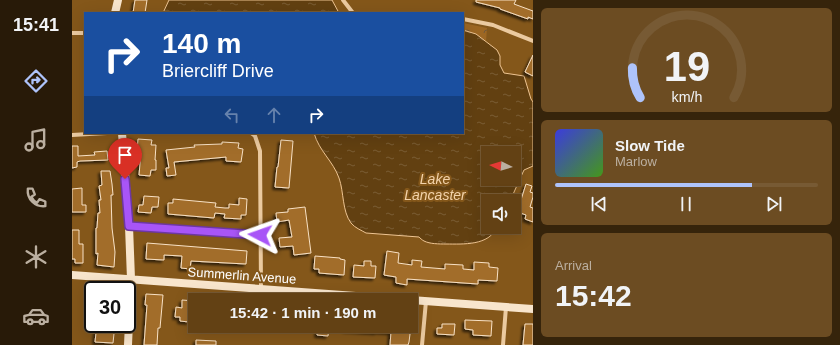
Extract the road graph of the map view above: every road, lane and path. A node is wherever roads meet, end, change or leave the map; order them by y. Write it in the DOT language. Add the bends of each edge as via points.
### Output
graph roads {
  1 [pos="118,0"];
  2 [pos="343,0"];
  3 [pos="115,12"];
  4 [pos="352,12"];
  5 [pos="464,19"];
  6 [pos="72,33"];
  7 [pos="84,33"];
  8 [pos="533,41"];
  9 [pos="90,134"];
  10 [pos="122,134"];
  11 [pos="253,134"];
  12 [pos="72,135"];
  13 [pos="129,226"];
  14 [pos="260,235"];
  15 [pos="72,275"];
  16 [pos="131,279"];
  17 [pos="261,288"];
  18 [pos="324,293"];
  19 [pos="418,300"];
  20 [pos="426,301"];
  21 [pos="506,307"];
  22 [pos="533,309"];
  23 [pos="128,345"];
  24 [pos="422,345"];
  25 [pos="503,345"];
  1 -- 3 [label="street"];
  2 -- 4 [label="street"];
  5 -- 8 [label="street" via="493,25"];
  6 -- 7 [label="street"];
  9 -- 12 [label="street"];
  10 -- 13 [label="street"];
  11 -- 14 [label="street" via="256,136 260,151"];
  13 -- 14 [label="street"];
  13 -- 16 [label="street"];
  14 -- 17 [label="street"];
  15 -- 16 [label="street, Summerlin Avenue"];
  16 -- 17 [label="street, Summerlin Avenue"];
  16 -- 23 [label="street"];
  17 -- 18 [label="street, Summerlin Avenue"];
  19 -- 20 [label="street, Summerlin Avenue"];
  20 -- 21 [label="street, Summerlin Avenue"];
  20 -- 24 [label="street"];
  21 -- 22 [label="street, Summerlin Avenue"];
  21 -- 25 [label="street"];
}
